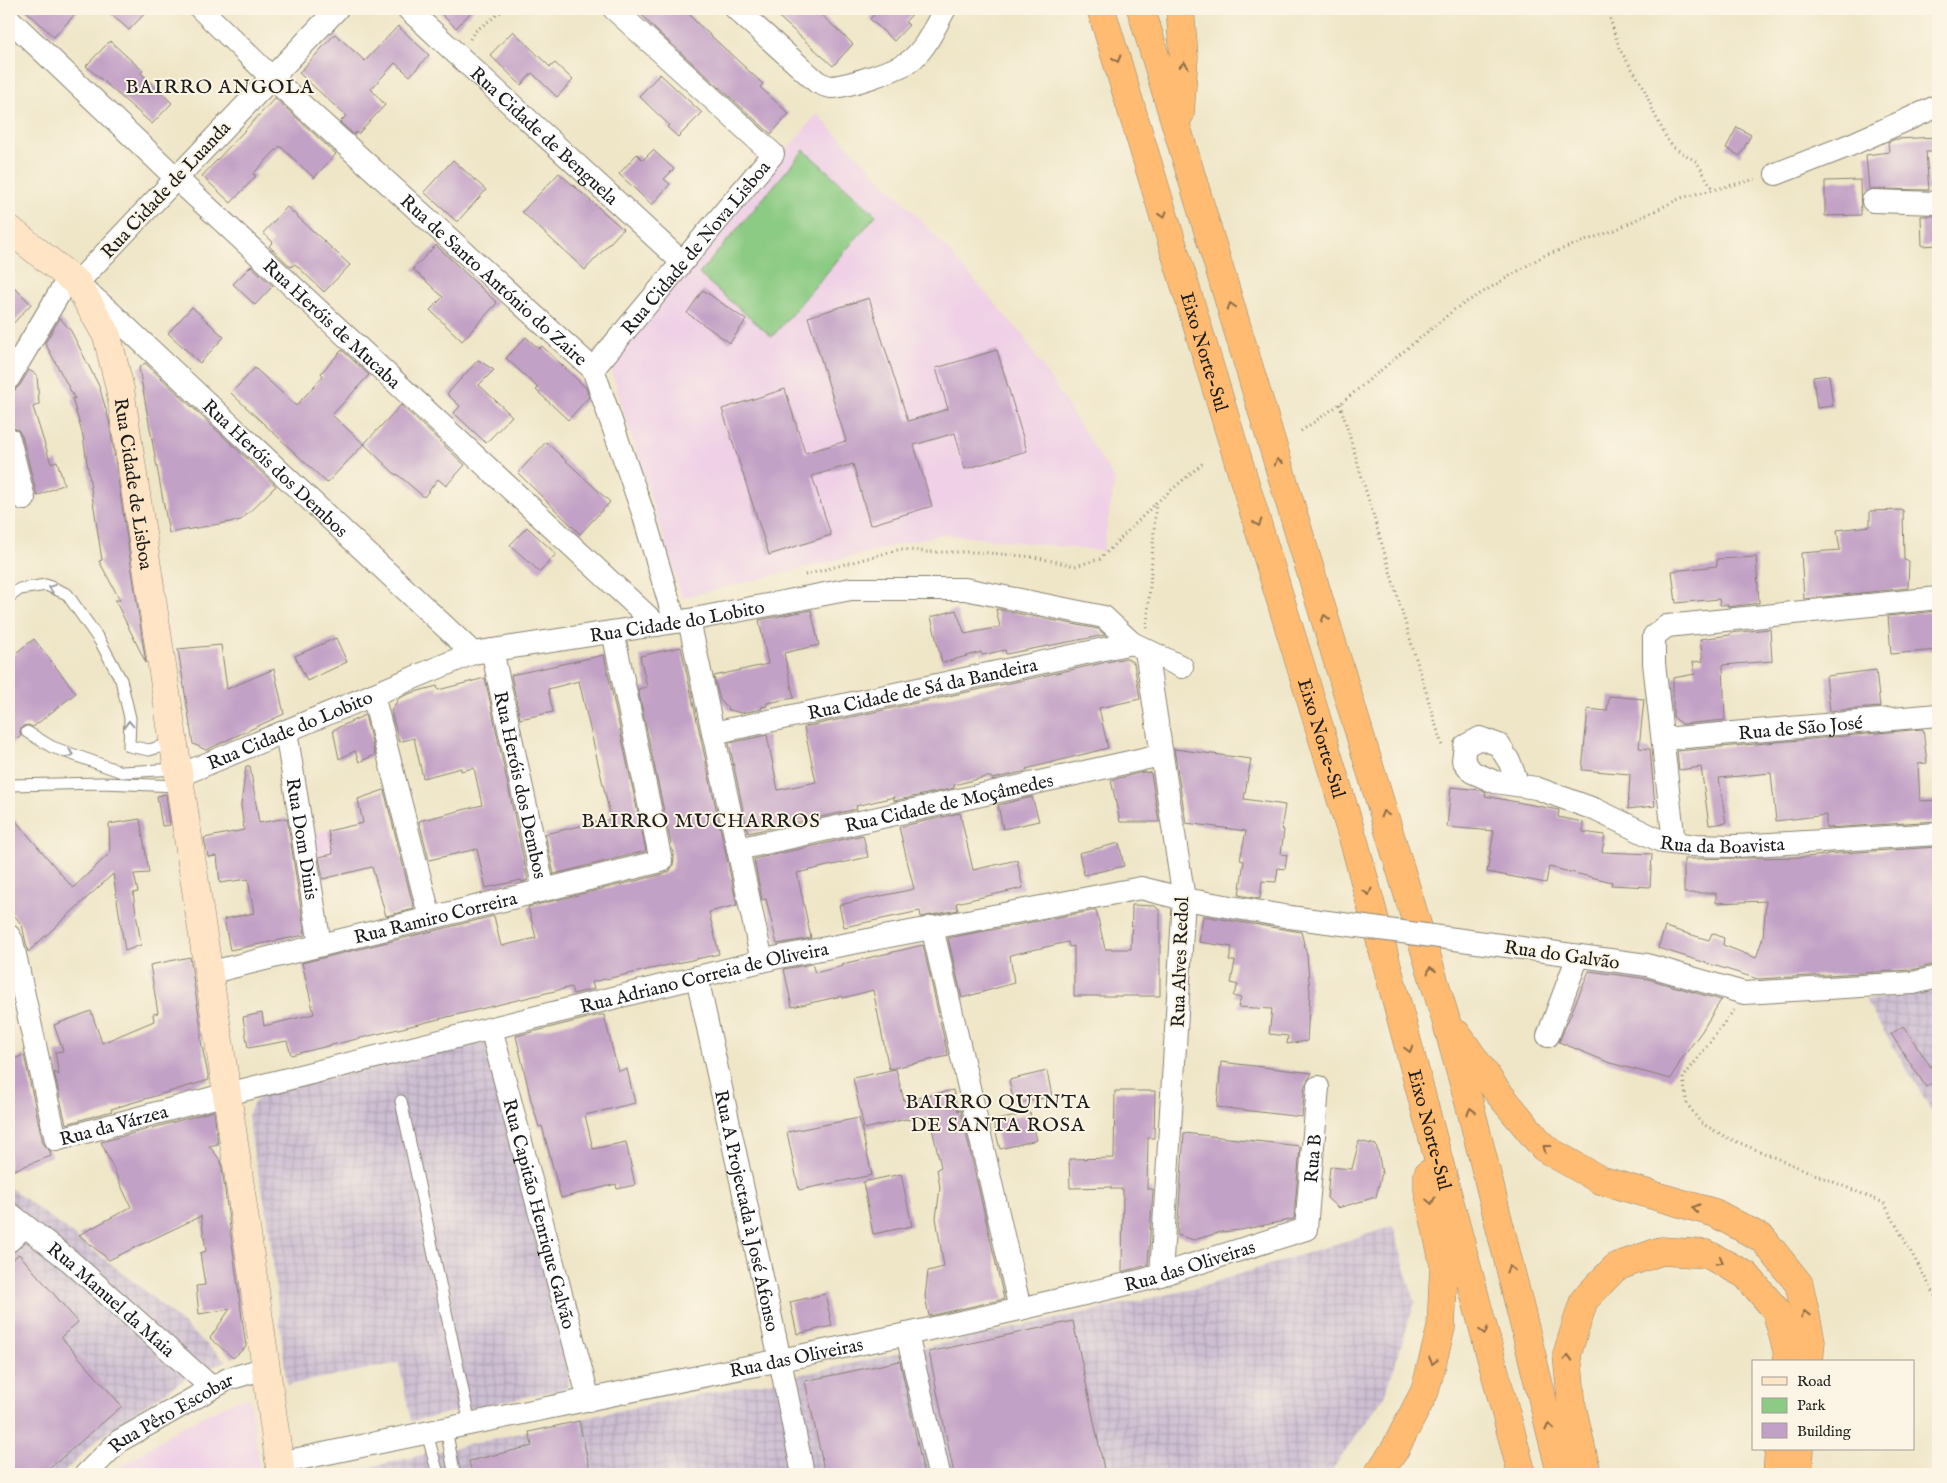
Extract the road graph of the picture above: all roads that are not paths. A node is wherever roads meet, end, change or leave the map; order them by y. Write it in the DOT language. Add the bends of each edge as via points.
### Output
graph roads {
  1 [pos="201,9"];
  2 [pos="337,9"];
  3 [pos="408,9"];
  4 [pos="614,9"];
  5 [pos="736,9"];
  6 [pos="945,9"];
  7 [pos="1141,9"];
  8 [pos="1180,9"];
  9 [pos="1101,10"];
  10 [pos="9,19"];
  11 [pos="272,78"];
  12 [pos="1938,106"];
  13 [pos="1179,131"];
  14 [pos="1776,174"];
  15 [pos="176,178"];
  16 [pos="1873,201"];
  17 [pos="1938,203"];
  18 [pos="9,229"];
  19 [pos="682,262"];
  20 [pos="73,280"];
  21 [pos="593,369"];
  22 [pos="9,378"];
  23 [pos="9,439"];
  24 [pos="24,499"];
  25 [pos="9,597"];
  26 [pos="1938,598"];
  27 [pos="674,622"];
  28 [pos="613,632"];
  29 [pos="1139,647"];
  30 [pos="483,652"];
  31 [pos="1182,667"];
  32 [pos="373,695"];
  33 [pos="1938,715"];
  34 [pos="286,731"];
  35 [pos="27,732"];
  36 [pos="713,733"];
  37 [pos="1663,739"];
  38 [pos="173,743"];
  39 [pos="1161,755"];
  40 [pos="178,777"];
  41 [pos="9,783"];
  42 [pos="1518,785"];
  43 [pos="1938,834"];
  44 [pos="1674,843"];
  45 [pos="738,848"];
  46 [pos="544,890"];
  47 [pos="1184,899"];
  48 [pos="430,918"];
  49 [pos="932,927"];
  50 [pos="9,936"];
  51 [pos="320,945"];
  52 [pos="1578,956"];
  53 [pos="762,961"];
  54 [pos="208,973"];
  55 [pos="697,977"];
  56 [pos="1938,977"];
  57 [pos="1445,1017"];
  58 [pos="491,1028"];
  59 [pos="1548,1036"];
  60 [pos="1318,1087"];
  61 [pos="227,1094"];
  62 [pos="401,1101"];
  63 [pos="1428,1117"];
  64 [pos="17,1220"];
  65 [pos="1306,1229"];
  66 [pos="9,1241"];
  67 [pos="1161,1275"];
  68 [pos="1020,1309"];
  69 [pos="907,1334"];
  70 [pos="780,1360"];
  71 [pos="1787,1360"];
  72 [pos="1809,1360"];
  73 [pos="266,1368"];
  74 [pos="212,1388"];
  75 [pos="589,1400"];
  76 [pos="470,1424"];
  77 [pos="437,1431"];
  78 [pos="1779,1450"];
  79 [pos="1800,1450"];
  80 [pos="280,1469"];
  81 [pos="454,1471"];
  82 [pos="86,1474"];
  83 [pos="438,1474"];
  84 [pos="803,1474"];
  85 [pos="939,1474"];
  86 [pos="1378,1474"];
  87 [pos="1522,1474"];
  88 [pos="1561,1474"];
  89 [pos="1587,1474"];
  90 [pos="1777,1474"];
  91 [pos="1798,1474"];
  1 -- 11 [label="street, Rua de Santo António do Zaire"];
  2 -- 11 [label="street, Rua Cidade de Luanda"];
  3 -- 19 [label="street, Rua Cidade de Benguela"];
  4 -- 19 [label="street, Rua Cidade de Nova Lisboa" via="773,154"];
  5 -- 6 [label="street" via="817,82 829,87 843,86 910,60"];
  7 -- 13 [label="highway, Eixo Norte-Sul"];
  13 -- 8 [label="highway, one-way" via="1184,57"];
  9 -- 63 [label="highway, Eixo Norte-Sul, one-way" via="1355,845"];
  10 -- 15 [label="street, Rua Heróis de Mucaba"];
  11 -- 15 [label="street, Rua Cidade de Luanda"];
  11 -- 21 [label="street, Rua de Santo António do Zaire"];
  12 -- 14 [label="street"];
  57 -- 13 [label="highway, Eixo Norte-Sul, one-way"];
  15 -- 20 [label="street, Rua Cidade de Luanda"];
  15 -- 27 [label="street, Rua Heróis de Mucaba"];
  16 -- 17 [label="street"];
  18 -- 20 [label="street, Rua Cidade de Lisboa"];
  19 -- 21 [label="street, Rua Cidade de Nova Lisboa"];
  20 -- 22 [label="street, Rua Cidade de Luanda"];
  20 -- 30 [label="street, Rua Heróis dos Dembos"];
  20 -- 38 [label="street, Rua Cidade de Lisboa" via="106,336 120,389"];
  21 -- 27 [label="street, Rua de Santo António do Zaire" via="643,513"];
  23 -- 24 [label="street"];
  38 -- 25 [label="lane, one-way" via="149,750 129,746 130,718 121,680 100,641 67,594 46,585 20,589"];
  26 -- 37 [label="street" via="1667,626 1654,636"];
  27 -- 28 [label="street, Rua Cidade do Lobito"];
  27 -- 29 [label="street, Rua Cidade do Lobito" via="851,589 965,589 1104,617"];
  27 -- 36 [label="street, Rua de Santo António do Zaire"];
  28 -- 30 [label="street, Rua Cidade do Lobito"];
  28 -- 46 [label="street, Rua Ramiro Correira" via="662,861"];
  29 -- 31 [label="street, Rua Cidade do Lobito"];
  29 -- 36 [label="street, Rua Cidade de Sá da Bandeira"];
  29 -- 39 [label="street, Rua Alves Redol"];
  30 -- 32 [label="street, Rua Cidade do Lobito"];
  30 -- 46 [label="street, Rua Heróis dos Dembos"];
  32 -- 34 [label="street, Rua Cidade do Lobito"];
  32 -- 48 [label="street"];
  33 -- 37 [label="street, Rua de São José"];
  34 -- 40 [label="street, Rua Cidade do Lobito"];
  34 -- 51 [label="street, Rua Dom Dinis"];
  35 -- 40 [label="lane, one-way" via="52,747 122,772"];
  36 -- 45 [label="street, Rua de Santo António do Zaire"];
  37 -- 44 [label="street"];
  38 -- 40 [label="street, Rua Cidade de Lisboa"];
  39 -- 45 [label="street, Rua Cidade de Moçâmedes"];
  39 -- 47 [label="street, Rua Alves Redol"];
  40 -- 41 [label="lane" via="102,783"];
  40 -- 54 [label="street, Rua Cidade de Lisboa"];
  42 -- 42 [label="street, Rua da Boavista" via="1499,745 1480,738 1465,746 1463,760 1472,772 1495,782"];
  42 -- 44 [label="street, Rua da Boavista" via="1536,788 1594,809 1663,842"];
  43 -- 44 [label="street, Rua da Boavista" via="1737,846"];
  45 -- 53 [label="street, Rua de Santo António do Zaire"];
  46 -- 48 [label="street, Rua Ramiro Correira"];
  47 -- 49 [label="street, Rua Adriano Correia de Oliveira" via="1141,888"];
  47 -- 52 [label="street, Rua do Galvão, bridge" via="1290,918"];
  47 -- 67 [label="street, Rua Alves Redol"];
  48 -- 51 [label="street, Rua Ramiro Correira"];
  49 -- 53 [label="street, Rua Adriano Correia de Oliveira"];
  49 -- 68 [label="street"];
  50 -- 61 [label="street, Rua da Várzea" via="56,1140"];
  51 -- 54 [label="street, Rua Ramiro Correira"];
  52 -- 56 [label="street, Rua do Galvão" via="1648,965 1744,992 1913,983"];
  52 -- 59 [label="street"];
  53 -- 55 [label="street, Rua Adriano Correia de Oliveira"];
  54 -- 61 [label="street, Rua Cidade de Lisboa"];
  55 -- 58 [label="street, Rua Adriano Correia de Oliveira"];
  55 -- 70 [label="street, Rua A Projectada à José Afonso"];
  72 -- 57 [label="highway, one-way" via="1811,1341 1799,1284 1763,1239 1715,1213 1600,1180 1544,1148 1496,1090"];
  88 -- 57 [label="highway, Eixo Norte-Sul, one-way"];
  58 -- 61 [label="street, Rua Adriano Correia de Oliveira"];
  58 -- 75 [label="street, Rua Capitão Henrique Galvão"];
  60 -- 65 [label="street, Rua B"];
  61 -- 73 [label="street, Rua Cidade de Lisboa"];
  62 -- 76 [label="lane"];
  63 -- 86 [label="highway, one-way" via="1428,1190 1444,1265 1441,1328 1425,1391 1394,1451"];
  63 -- 87 [label="highway, Eixo Norte-Sul, one-way"];
  64 -- 66 [label="street"];
  64 -- 74 [label="street, Rua Manuel da Maia" via="70,1261"];
  65 -- 67 [label="street, Rua das Oliveiras"];
  67 -- 68 [label="street, Rua das Oliveiras"];
  68 -- 69 [label="street, Rua das Oliveiras"];
  69 -- 70 [label="street, Rua das Oliveiras"];
  69 -- 85 [label="street"];
  70 -- 75 [label="street, Rua das Oliveiras"];
  70 -- 84 [label="street, Rua A Projectada à José Afonso"];
  89 -- 71 [label="highway, one-way" via="1572,1407 1567,1354 1584,1300 1616,1267 1661,1251 1670,1251 1706,1254 1746,1274 1776,1310"];
  73 -- 74 [label="street, Rua Pêro Escobar" via="228,1379"];
  73 -- 80 [label="street, Rua Cidade de Lisboa"];
  74 -- 82 [label="street, Rua Pêro Escobar" via="118,1441"];
  75 -- 76 [label="street, Rua das Oliveiras"];
  76 -- 77 [label="street, Rua das Oliveiras"];
  77 -- 80 [label="street, Rua das Oliveiras"];
  77 -- 81 [label="lane"];
  77 -- 83 [label="lane"];
  78 -- 90 [label="highway"];
  79 -- 91 [label="highway"];
}
